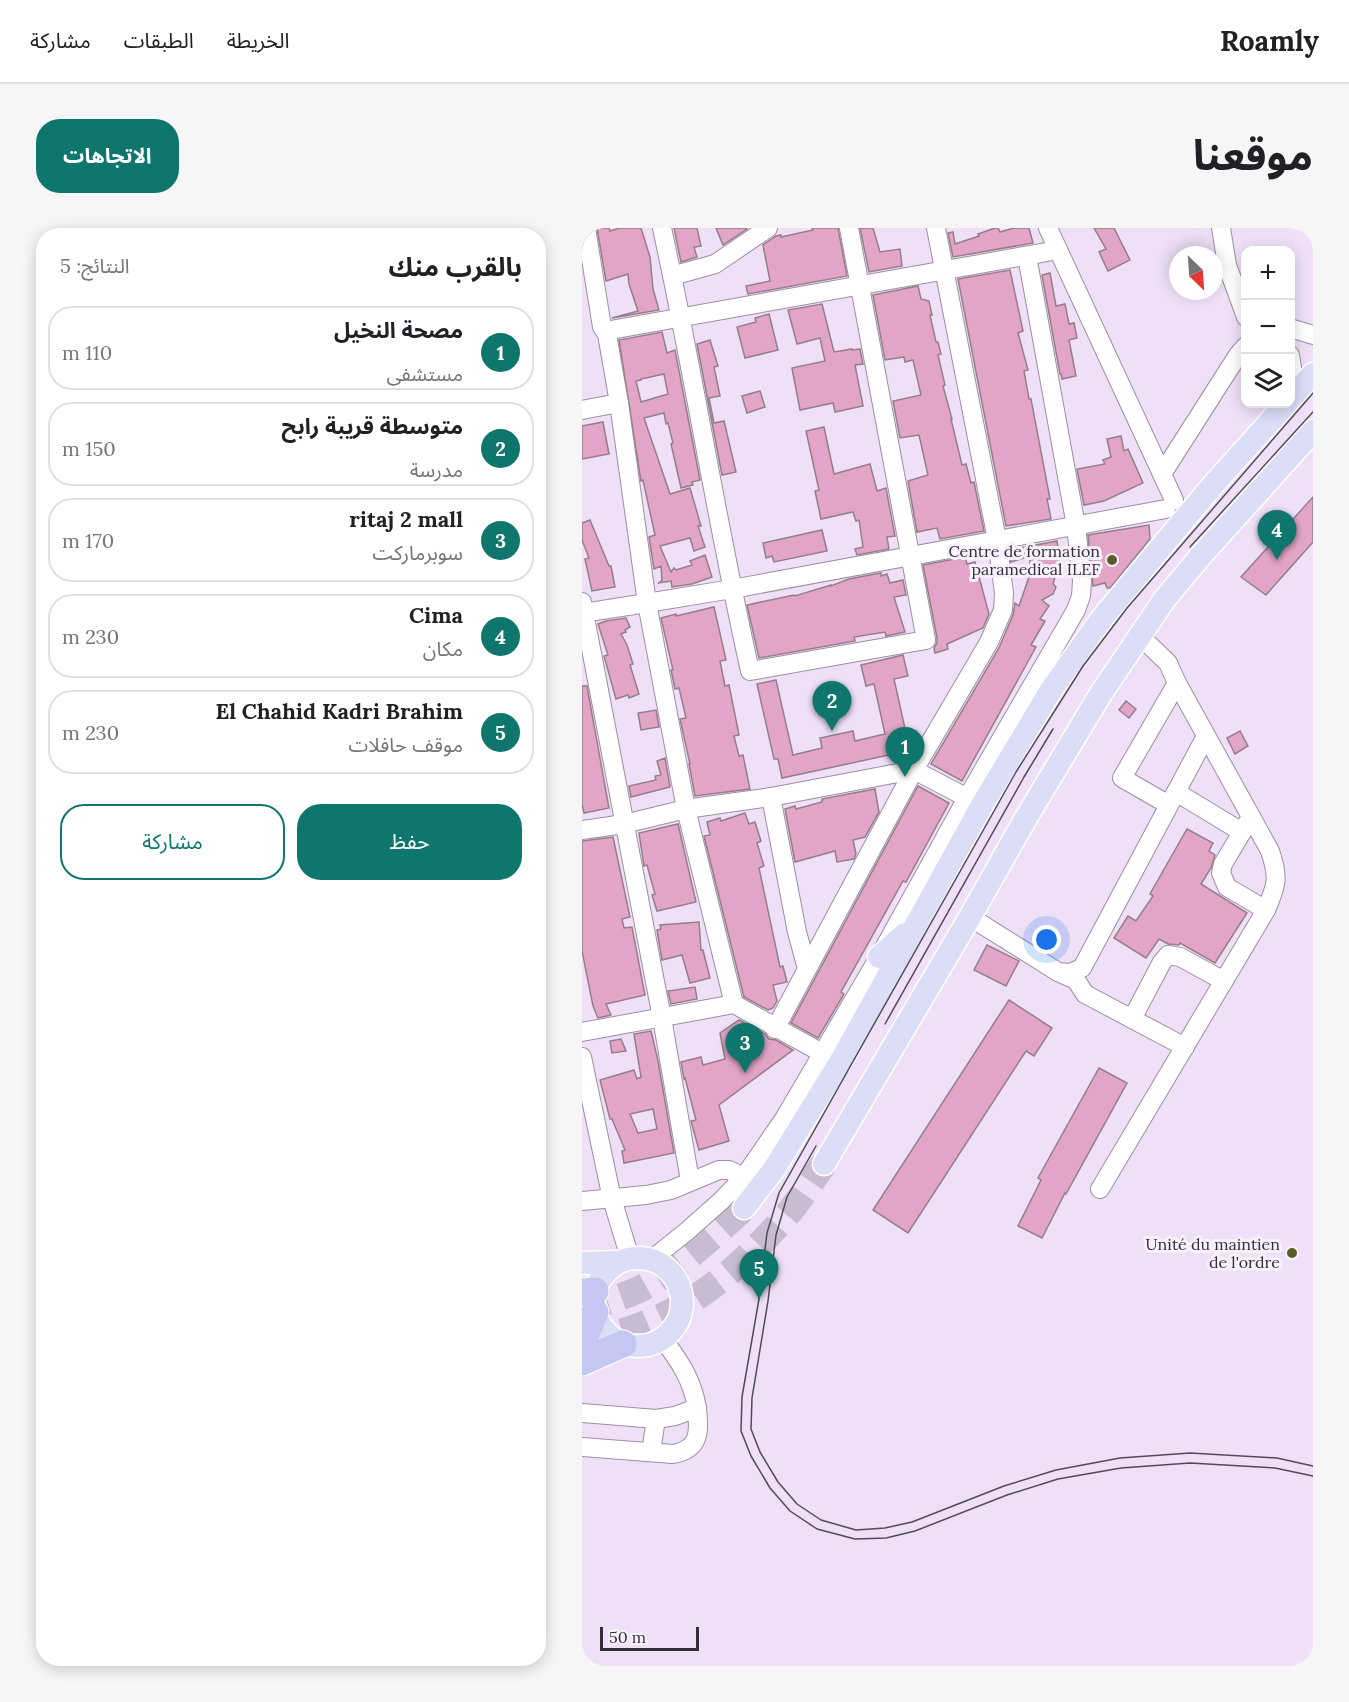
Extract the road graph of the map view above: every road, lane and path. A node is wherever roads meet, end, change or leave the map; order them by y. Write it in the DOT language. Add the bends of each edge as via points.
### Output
graph roads {
  1 [pos="586,228"];
  2 [pos="662,228"];
  3 [pos="768,228"];
  4 [pos="849,228"];
  5 [pos="936,228"];
  6 [pos="1048,228"];
  7 [pos="1221,228"];
  8 [pos="1058,250"];
  9 [pos="1027,256"];
  10 [pos="944,271"];
  11 [pos="672,276"];
  12 [pos="860,286"];
  13 [pos="1239,289"];
  14 [pos="681,318"];
  15 [pos="1295,330"];
  16 [pos="605,331"];
  17 [pos="1313,335"];
  18 [pos="1241,351"];
  19 [pos="1313,374"];
  20 [pos="1295,394"];
  21 [pos="619,403"];
  22 [pos="1282,408"];
  23 [pos="582,410"];
  24 [pos="1313,431"];
  25 [pos="1162,474"];
  26 [pos="1212,486"];
  27 [pos="1170,505"];
  28 [pos="1076,526"];
  29 [pos="997,540"];
  30 [pos="912,556"];
  31 [pos="1148,564"];
  32 [pos="732,589"];
  33 [pos="647,603"];
  34 [pos="582,609"];
  35 [pos="1140,636"];
  36 [pos="1177,683"];
  37 [pos="1206,736"];
  38 [pos="915,770"];
  39 [pos="771,797"];
  40 [pos="1173,799"];
  41 [pos="974,802"];
  42 [pos="686,809"];
  43 [pos="624,824"];
  44 [pos="1246,824"];
  45 [pos="582,830"];
  46 [pos="1266,910"];
  47 [pos="970,917"];
  48 [pos="915,926"];
  49 [pos="879,957"];
  50 [pos="807,969"];
  51 [pos="1058,972"];
  52 [pos="1224,981"];
  53 [pos="734,1004"];
  54 [pos="662,1018"];
  55 [pos="1132,1019"];
  56 [pos="775,1029"];
  57 [pos="582,1032"];
  58 [pos="1185,1047"];
  59 [pos="822,1053"];
  60 [pos="582,1057"];
  61 [pos="824,1164"];
  62 [pos="744,1177"];
  63 [pos="690,1181"];
  64 [pos="1100,1189"];
  65 [pos="612,1199"];
  66 [pos="582,1201"];
  67 [pos="744,1208"];
  68 [pos="633,1260"];
  69 [pos="582,1263"];
  70 [pos="590,1290"];
  71 [pos="663,1339"];
  72 [pos="582,1344"];
  73 [pos="623,1344"];
  74 [pos="582,1362"];
  75 [pos="697,1408"];
  76 [pos="582,1413"];
  77 [pos="656,1419"];
  78 [pos="582,1447"];
  79 [pos="651,1452"];
  1 -- 16 [label="street"];
  2 -- 11 [label="street"];
  3 -- 11 [label="street" via="715,264"];
  4 -- 12 [label="street"];
  5 -- 10 [label="street"];
  6 -- 8 [label="street"];
  7 -- 13 [label="street" via="1227,265"];
  8 -- 9 [label="street"];
  8 -- 25 [label="street"];
  9 -- 10 [label="street"];
  9 -- 28 [label="street"];
  10 -- 12 [label="street"];
  10 -- 29 [label="street"];
  11 -- 14 [label="street"];
  12 -- 14 [label="street"];
  12 -- 30 [label="street"];
  14 -- 16 [label="street"];
  14 -- 32 [label="street"];
  15 -- 17 [label="street"];
  16 -- 21 [label="street"];
  18 -- 25 [label="street"];
  19 -- 20 [label="main road"];
  21 -- 23 [label="street"];
  21 -- 33 [label="street"];
  22 -- 26 [label="main road"];
  24 -- 35 [label="main road" via="1199,558"];
  25 -- 27 [label="street"];
  26 -- 27 [label="street"];
  26 -- 31 [label="main road"];
  27 -- 28 [label="street"];
  27 -- 31 [label="street" via="1168,521"];
  28 -- 29 [label="street"];
  28 -- 41 [label="street" via="1082,581 1076,610"];
  29 -- 30 [label="street"];
  29 -- 38 [label="street" via="1003,610 989,642"];
  30 -- 32 [label="street"];
  30 -- 32 [label="street" via="926,640 750,671"];
  31 -- 41 [label="main road" via="1103,617"];
  32 -- 33 [label="street"];
  33 -- 34 [label="street"];
  33 -- 42 [label="street"];
  34 -- 43 [label="street"];
  35 -- 36 [label="street" via="1168,663"];
  35 -- 47 [label="main road" via="1100,695"];
  36 -- 37 [label="street"];
  36 -- 40 [label="street" via="1122,778"];
  37 -- 40 [label="street"];
  37 -- 44 [label="street"];
  38 -- 39 [label="street"];
  38 -- 41 [label="street"];
  38 -- 50 [label="street"];
  39 -- 42 [label="street"];
  39 -- 50 [label="street"];
  40 -- 44 [label="street"];
  40 -- 51 [label="street" via="1082,968"];
  41 -- 48 [label="main road"];
  41 -- 49 [label="street"];
  42 -- 43 [label="street"];
  42 -- 53 [label="street"];
  43 -- 45 [label="street"];
  43 -- 54 [label="street"];
  44 -- 46 [label="street" via="1270,851 1276,869 1275,890"];
  44 -- 46 [label="street" via="1221,873 1227,887"];
  46 -- 52 [label="street"];
  47 -- 51 [label="street"];
  47 -- 61 [label="main road"];
  48 -- 49 [label="main road"];
  48 -- 67 [label="main road" via="842,1059 774,1169"];
  49 -- 59 [label="street"];
  50 -- 56 [label="street"];
  51 -- 55 [label="street" via="1076,981 1085,994"];
  52 -- 55 [label="street" via="1180,957 1168,956"];
  52 -- 58 [label="street"];
  53 -- 54 [label="street"];
  53 -- 56 [label="street"];
  54 -- 57 [label="street"];
  54 -- 63 [label="street"];
  55 -- 58 [label="street"];
  56 -- 59 [label="street"];
  58 -- 64 [label="street"];
  59 -- 62 [label="street"];
  60 -- 65 [label="street"];
  62 -- 63 [label="street" via="719,1170"];
  62 -- 68 [label="street" via="686,1232"];
  63 -- 65 [label="street" via="662,1191"];
  65 -- 66 [label="street"];
  65 -- 68 [label="street"];
  68 -- 69 [label="main road"];
  68 -- 70 [label="main road" via="603,1274"];
  68 -- 71 [label="main road" via="664,1266 680,1288 680,1316"];
  70 -- 72 [label="highway"];
  70 -- 73 [label="main road" via="600,1326"];
  71 -- 73 [label="main road" via="637,1346"];
  71 -- 75 [label="street" via="690,1381"];
  73 -- 74 [label="highway"];
  75 -- 77 [label="street"];
  75 -- 79 [label="street" via="698,1430 693,1444 681,1453"];
  76 -- 77 [label="street"];
  77 -- 79 [label="street"];
  78 -- 79 [label="street"];
}
